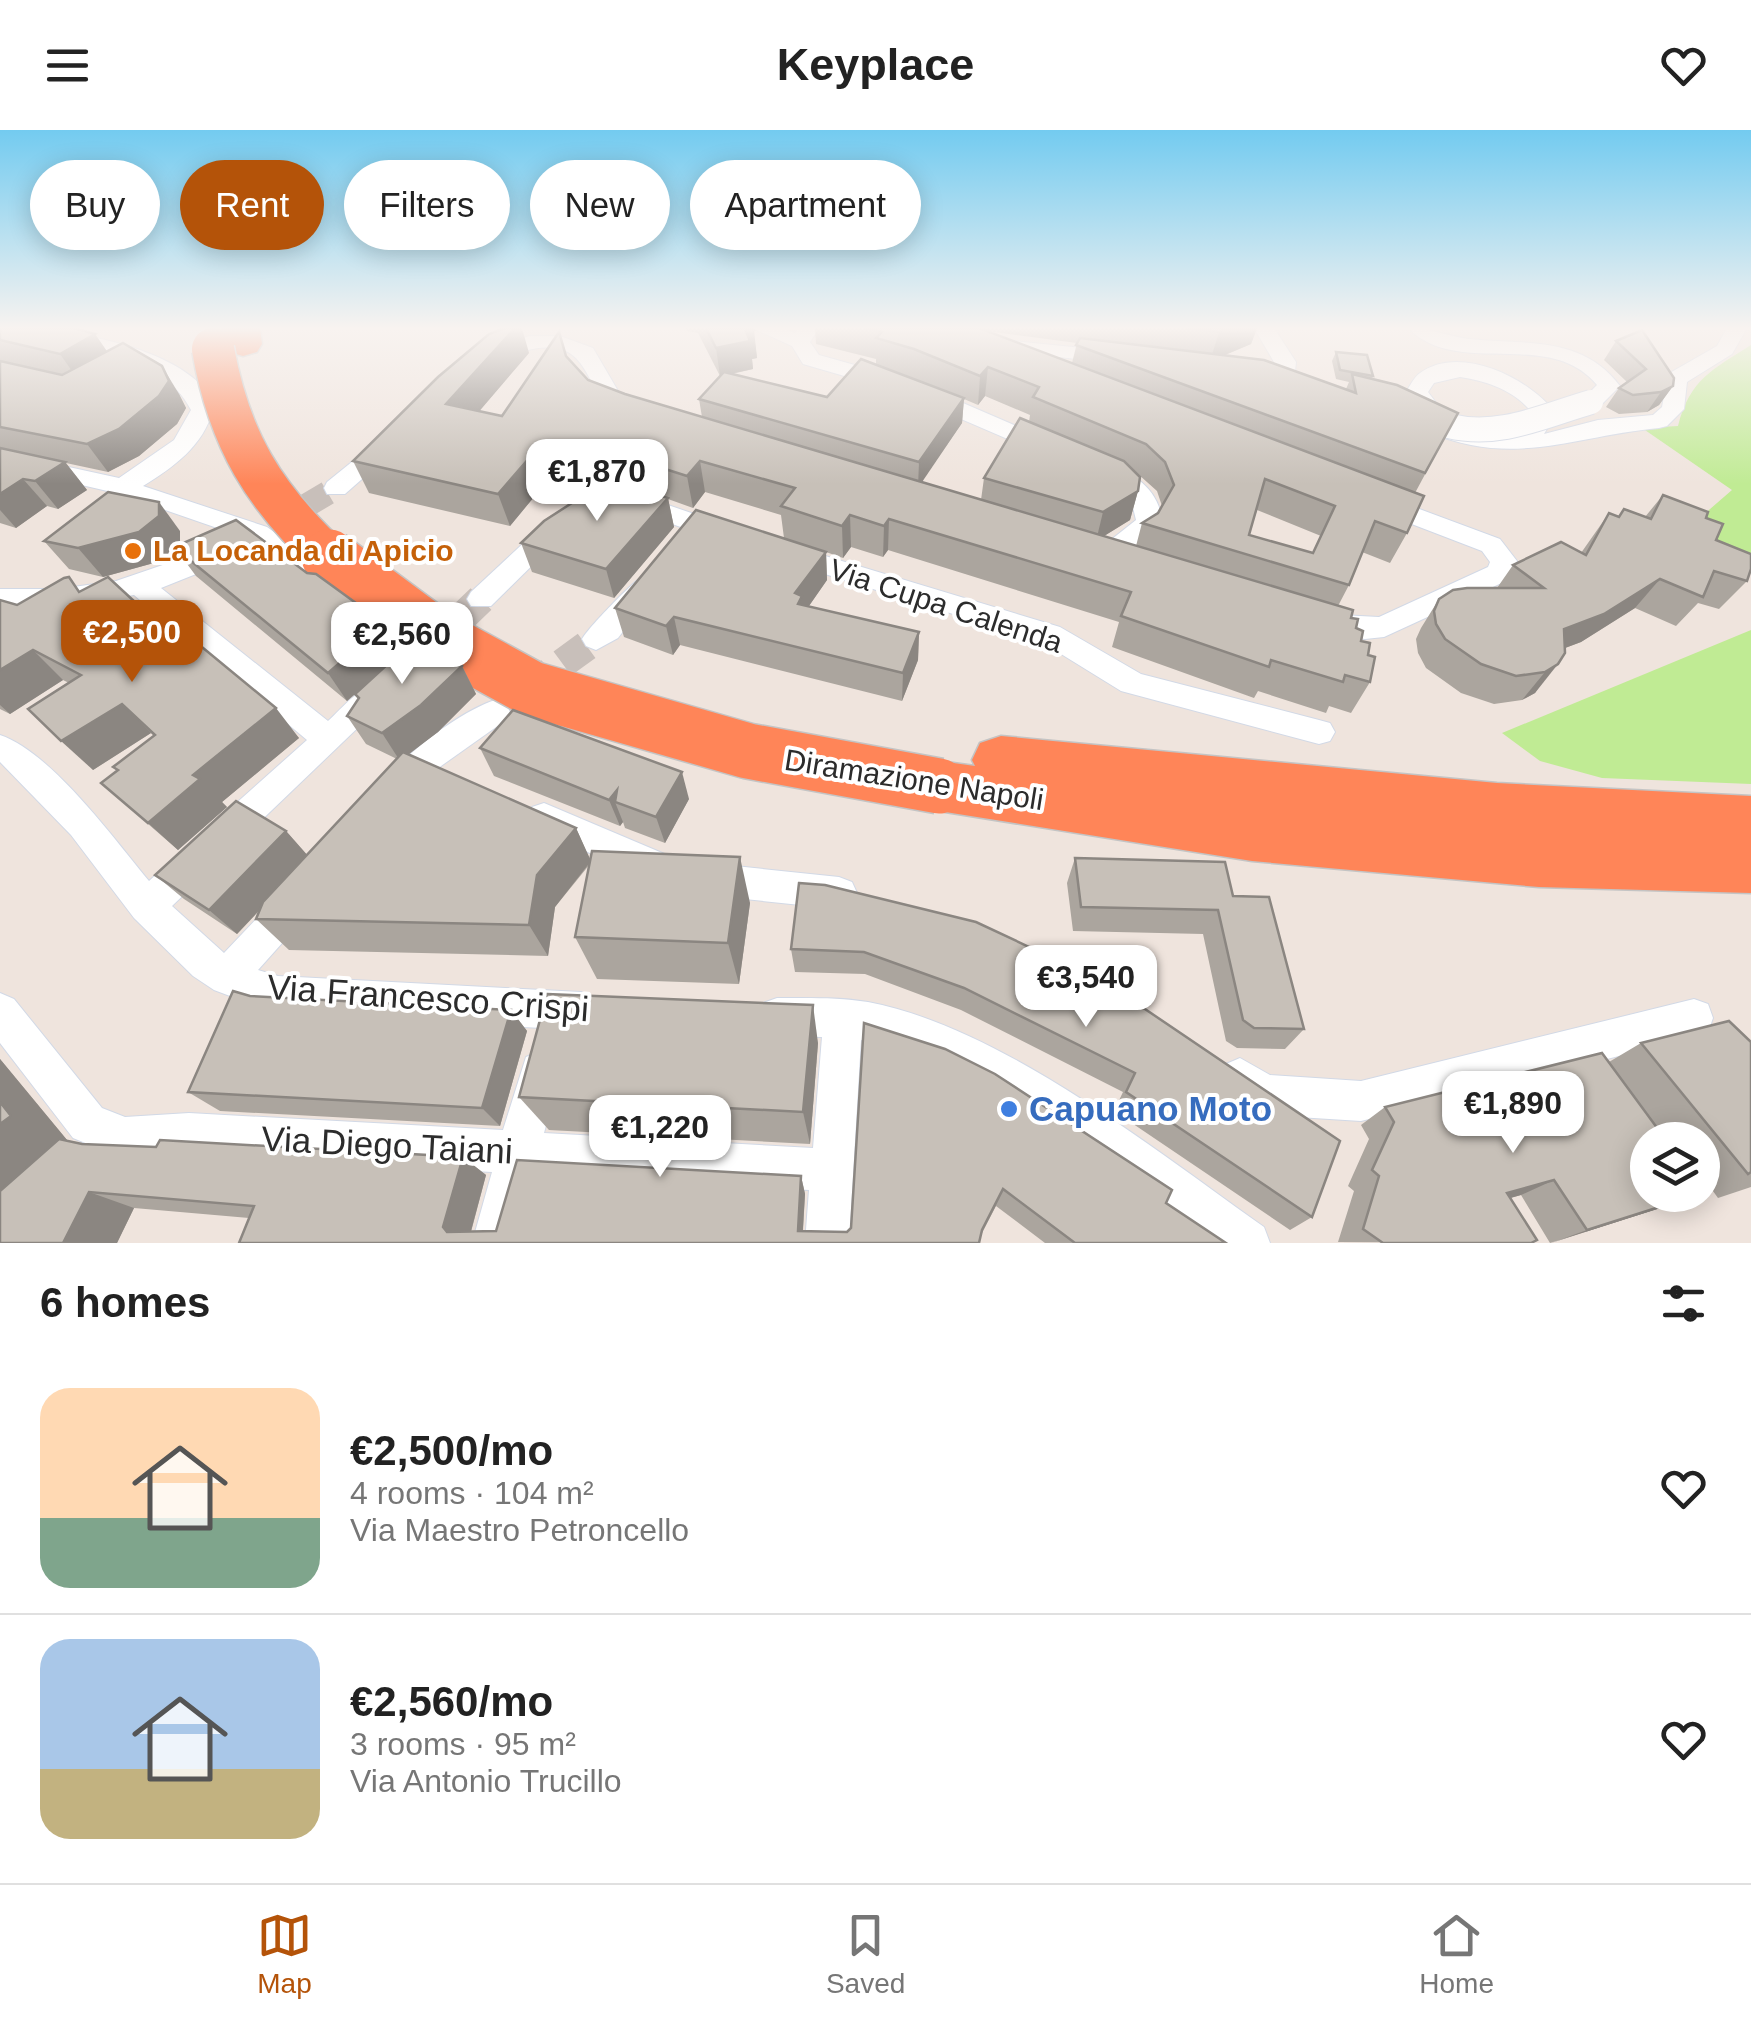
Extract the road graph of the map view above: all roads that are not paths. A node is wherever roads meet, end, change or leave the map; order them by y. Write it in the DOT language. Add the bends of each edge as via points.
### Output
graph roads {
  1 [pos="181,380"];
  2 [pos="217,380"];
  3 [pos="602,380"];
  4 [pos="883,380"];
  5 [pos="1424,380"];
  6 [pos="1501,380"];
  7 [pos="1603,380"];
  8 [pos="1676,380"];
  9 [pos="1402,408"];
  10 [pos="1543,417"];
  11 [pos="1543,417"];
  12 [pos="1543,417"];
  13 [pos="1543,417"];
  14 [pos="649,420"];
  15 [pos="408,427"];
  16 [pos="1498,442"];
  17 [pos="0,458"];
  18 [pos="122,487"];
  19 [pos="336,488"];
  20 [pos="1349,490"];
  21 [pos="620,496"];
  22 [pos="571,518"];
  23 [pos="268,528"];
  24 [pos="1134,566"];
  25 [pos="658,570"];
  26 [pos="142,587"];
  27 [pos="0,599"];
  28 [pos="481,599"];
  29 [pos="1297,616"];
  30 [pos="596,639"];
  31 [pos="422,656"];
  32 [pos="395,680"];
  33 [pos="495,712"];
  34 [pos="1319,732"];
  35 [pos="328,740"];
  36 [pos="3,753"];
  37 [pos="422,762"];
  38 [pos="459,778"];
  39 [pos="513,803"];
  40 [pos="370,820"];
  41 [pos="1730,842"];
  42 [pos="318,877"];
  43 [pos="866,899"];
  44 [pos="147,906"];
  45 [pos="227,977"];
  46 [pos="556,1010"];
  47 [pos="0,1012"];
  48 [pos="614,1012"];
  49 [pos="748,1016"];
  50 [pos="843,1018"];
  51 [pos="1694,1018"];
  52 [pos="1204,1053"];
  53 [pos="518,1152"];
  54 [pos="831,1170"];
  55 [pos="494,1243"];
  56 [pos="826,1243"];
  57 [pos="1248,1243"];
  1 -- 18 [label="street" via="202,410 193,433 151,472"];
  2 -- 41 [label="highway, Diramazione Napoli, bridge" via="251,468 284,513 387,604 532,688 689,736 855,776 944,770 1252,834 1539,860"];
  3 -- 14 [label="street" via="624,412"];
  4 -- 24 [label="street" via="1139,490 1149,510 1144,530 1098,554 1070,546"];
  5 -- 11 [label="street, bridge" via="1417,392 1435,417 1469,432"];
  6 -- 12 [label="street, bridge" via="1539,402"];
  7 -- 10 [label="street, bridge" via="1609,386 1591,402"];
  8 -- 16 [label="street" via="1673,409 1659,421 1598,426 1562,440"];
  9 -- 16 [label="street" via="1454,434"];
  13 -- 16 [label="street, bridge" via="1538,428"];
  15 -- 19 [label="street"];
  17 -- 18 [label="street"];
  18 -- 23 [label="street"];
  20 -- 29 [label="street" via="1491,545 1504,561 1498,573 1384,627 1333,628"];
  21 -- 34 [label="street, Via Cupa Calenda" via="690,531 761,545 1050,634 1132,683"];
  22 -- 28 [label="street"];
  23 -- 26 [label="street"];
  23 -- 31 [label="street"];
  25 -- 30 [label="street"];
  26 -- 27 [label="street" via="86,598"];
  26 -- 35 [label="street"];
  32 -- 35 [label="street"];
  33 -- 37 [label="street"];
  35 -- 44 [label="street"];
  36 -- 44 [label="street, Via Francesco Crispi" via="83,825"];
  37 -- 38 [label="street"];
  37 -- 40 [label="street"];
  39 -- 43 [label="street" via="676,876"];
  42 -- 45 [label="street"];
  44 -- 45 [label="street, Via Francesco Crispi"];
  45 -- 46 [label="street, Via Francesco Crispi" via="278,995"];
  46 -- 48 [label="street, Via Francesco Crispi"];
  46 -- 53 [label="street"];
  47 -- 53 [label="street, Via Diego Taiani" via="88,1122 125,1138 190,1134"];
  49 -- 50 [label="street"];
  50 -- 54 [label="street"];
  50 -- 57 [label="street" via="881,1025 1012,1082"];
  51 -- 52 [label="street" via="1360,1101 1264,1094"];
  53 -- 54 [label="street, Via Diego Taiani"];
  53 -- 55 [label="street"];
  54 -- 56 [label="street"];
}
